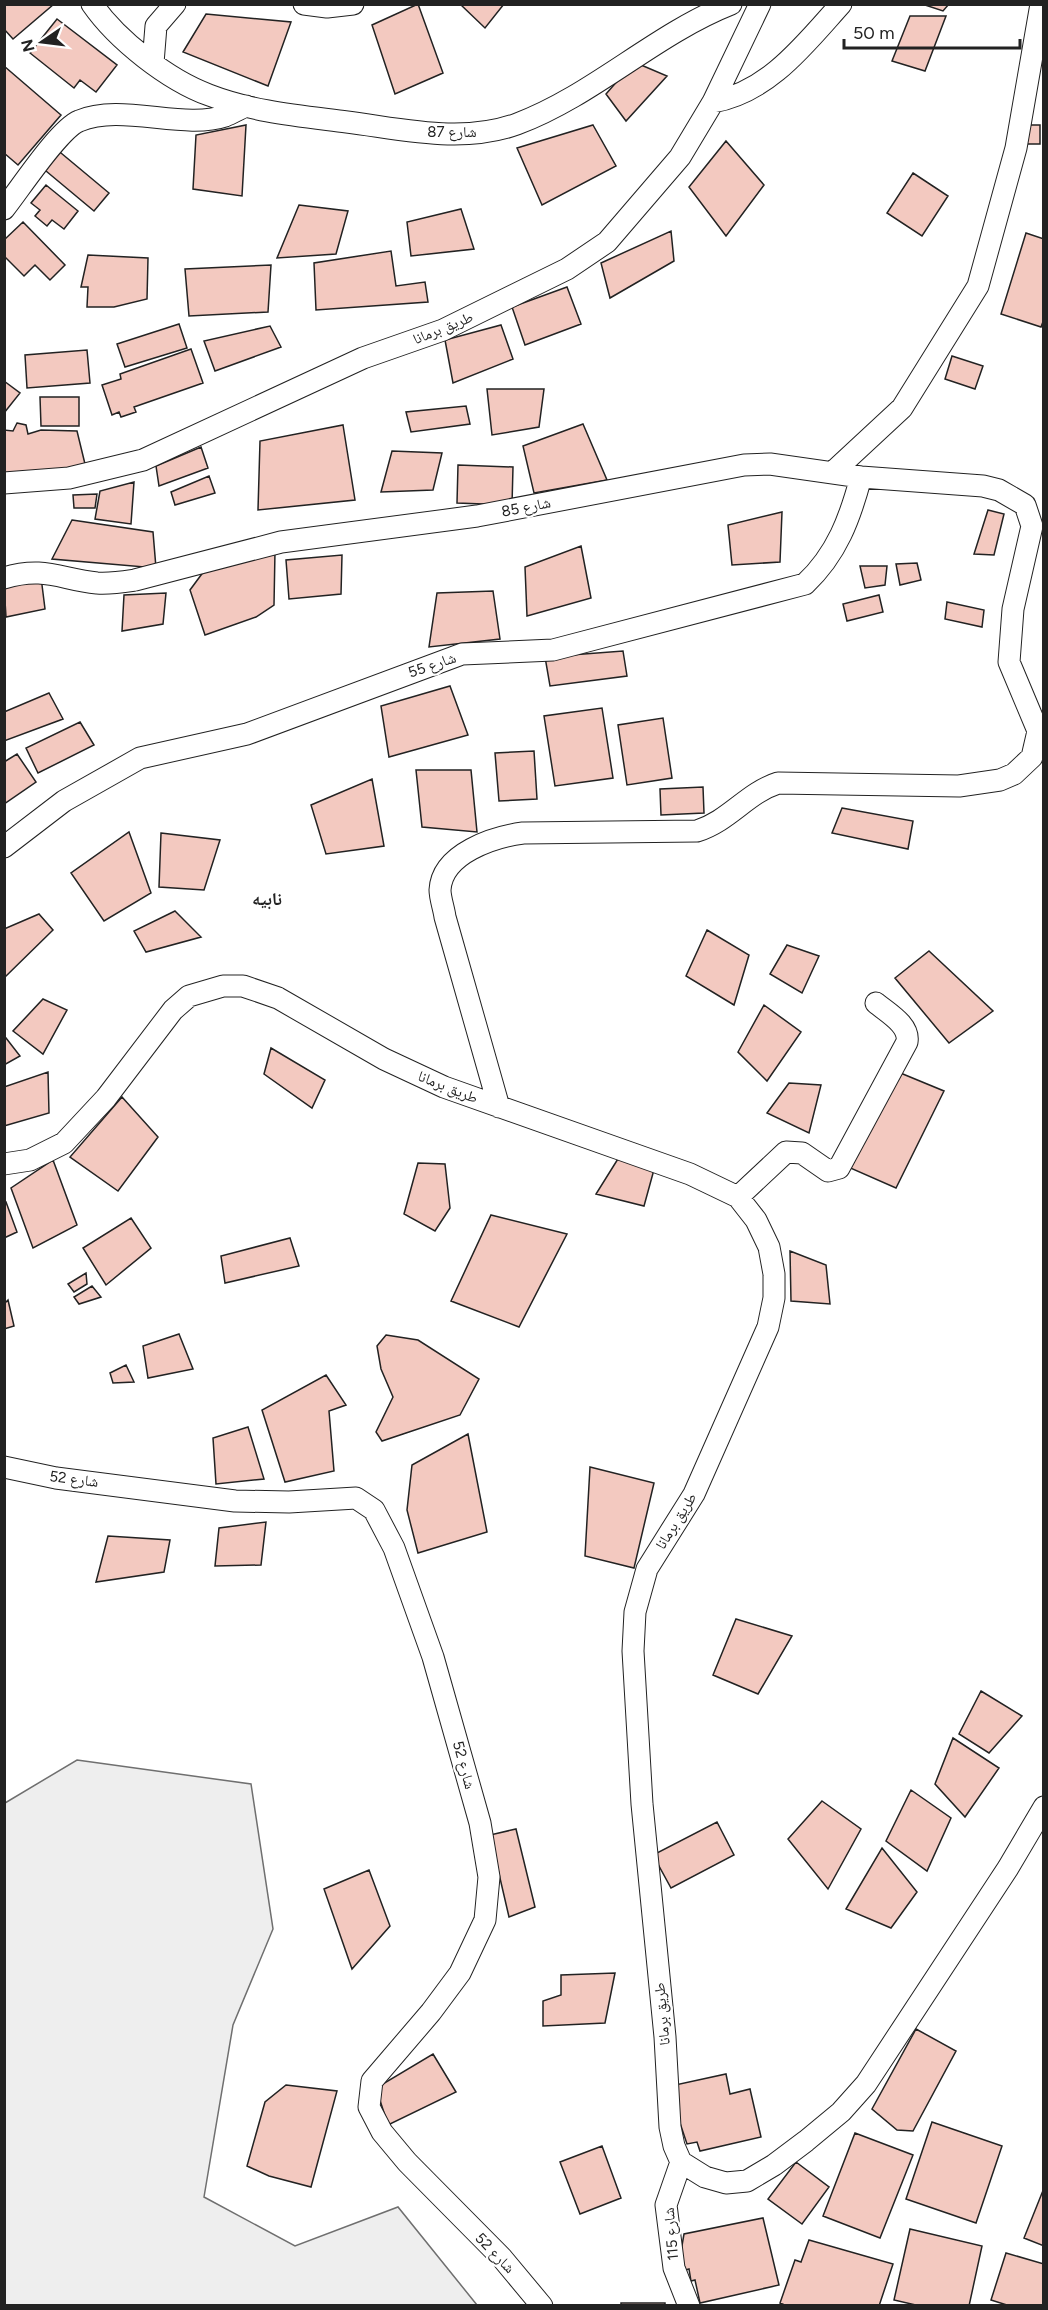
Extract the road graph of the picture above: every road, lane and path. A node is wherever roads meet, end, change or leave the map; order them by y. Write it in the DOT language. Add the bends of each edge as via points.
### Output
graph roads {
  1 [pos="92,4"];
  2 [pos="175,4"];
  3 [pos="304,4"];
  4 [pos="353,4"];
  5 [pos="731,4"];
  6 [pos="760,4"];
  7 [pos="841,4"];
  8 [pos="1041,4"];
  9 [pos="153,63"];
  10 [pos="713,102"];
  11 [pos="246,106"];
  12 [pos="8,197"];
  13 [pos="832,472"];
  14 [pos="861,477"];
  15 [pos="4,483"];
  16 [pos="4,579"];
  17 [pos="4,847"];
  18 [pos="876,1003"];
  19 [pos="499,1107"];
  20 [pos="4,1164"];
  21 [pos="738,1197"];
  22 [pos="4,1467"];
  23 [pos="1044,1808"];
  24 [pos="681,2162"];
  25 [pos="542,2306"];
  26 [pos="689,2306"];
  1 -- 9 [label="street, شارع 87" via="123,41"];
  2 -- 9 [label="street" via="156,26"];
  3 -- 4 [label="street"];
  5 -- 11 [label="street, شارع 87" via="684,28 562,103 489,132 417,132"];
  6 -- 10 [label="street, طريق برمانا"];
  7 -- 10 [label="street" via="769,77 747,92"];
  8 -- 13 [label="street" via="1016,147 978,286 902,408"];
  9 -- 11 [label="street, شارع 87" via="207,95"];
  10 -- 15 [label="street, طريق برمانا" via="680,157 639,208 607,242 567,269 443,330 363,358 143,460 69,478"];
  11 -- 12 [label="street" via="224,117 107,115 79,121 64,131"];
  13 -- 14 [label="street, شارع 85"];
  13 -- 16 [label="street, شارع 85" via="771,464 744,465 477,516 281,542 110,584 38,572"];
  14 -- 17 [label="street, شارع 55" via="839,542 805,584 553,650 462,654 247,734 140,758 64,801"];
  14 -- 19 [label="street, شارع 85" via="983,486 1025,505 1032,526 1013,609 1009,662 1038,731 1032,756 1014,774 1000,780 959,786 778,783 752,795 713,826 698,831 523,833 498,836 479,844 444,872 440,890"];
  18 -- 21 [label="street" via="905,1028 907,1042 839,1168 828,1171 802,1153 786,1152"];
  19 -- 20 [label="street, طريق برمانا" via="384,1059 278,998 243,986 223,986 189,996 173,1010 106,1098 64,1143 30,1160"];
  19 -- 21 [label="street, طريق برمانا" via="690,1174"];
  21 -- 24 [label="street, طريق برمانا" via="756,1220 769,1247 774,1298 768,1327 694,1494 647,1569 635,1612 633,1651 642,1804 665,2037 669,2127"];
  22 -- 25 [label="street, شارع 52" via="56,1478 235,1501 356,1498 374,1510 394,1548 433,1657 480,1823 489,1877 485,1920 460,1973 372,2080 369,2107 382,2132 407,2162"];
  23 -- 24 [label="street" via="888,2053 841,2112 774,2165 747,2181 726,2183 705,2177"];
  24 -- 26 [label="street, شارع 115" via="666,2205 674,2268"];
}
